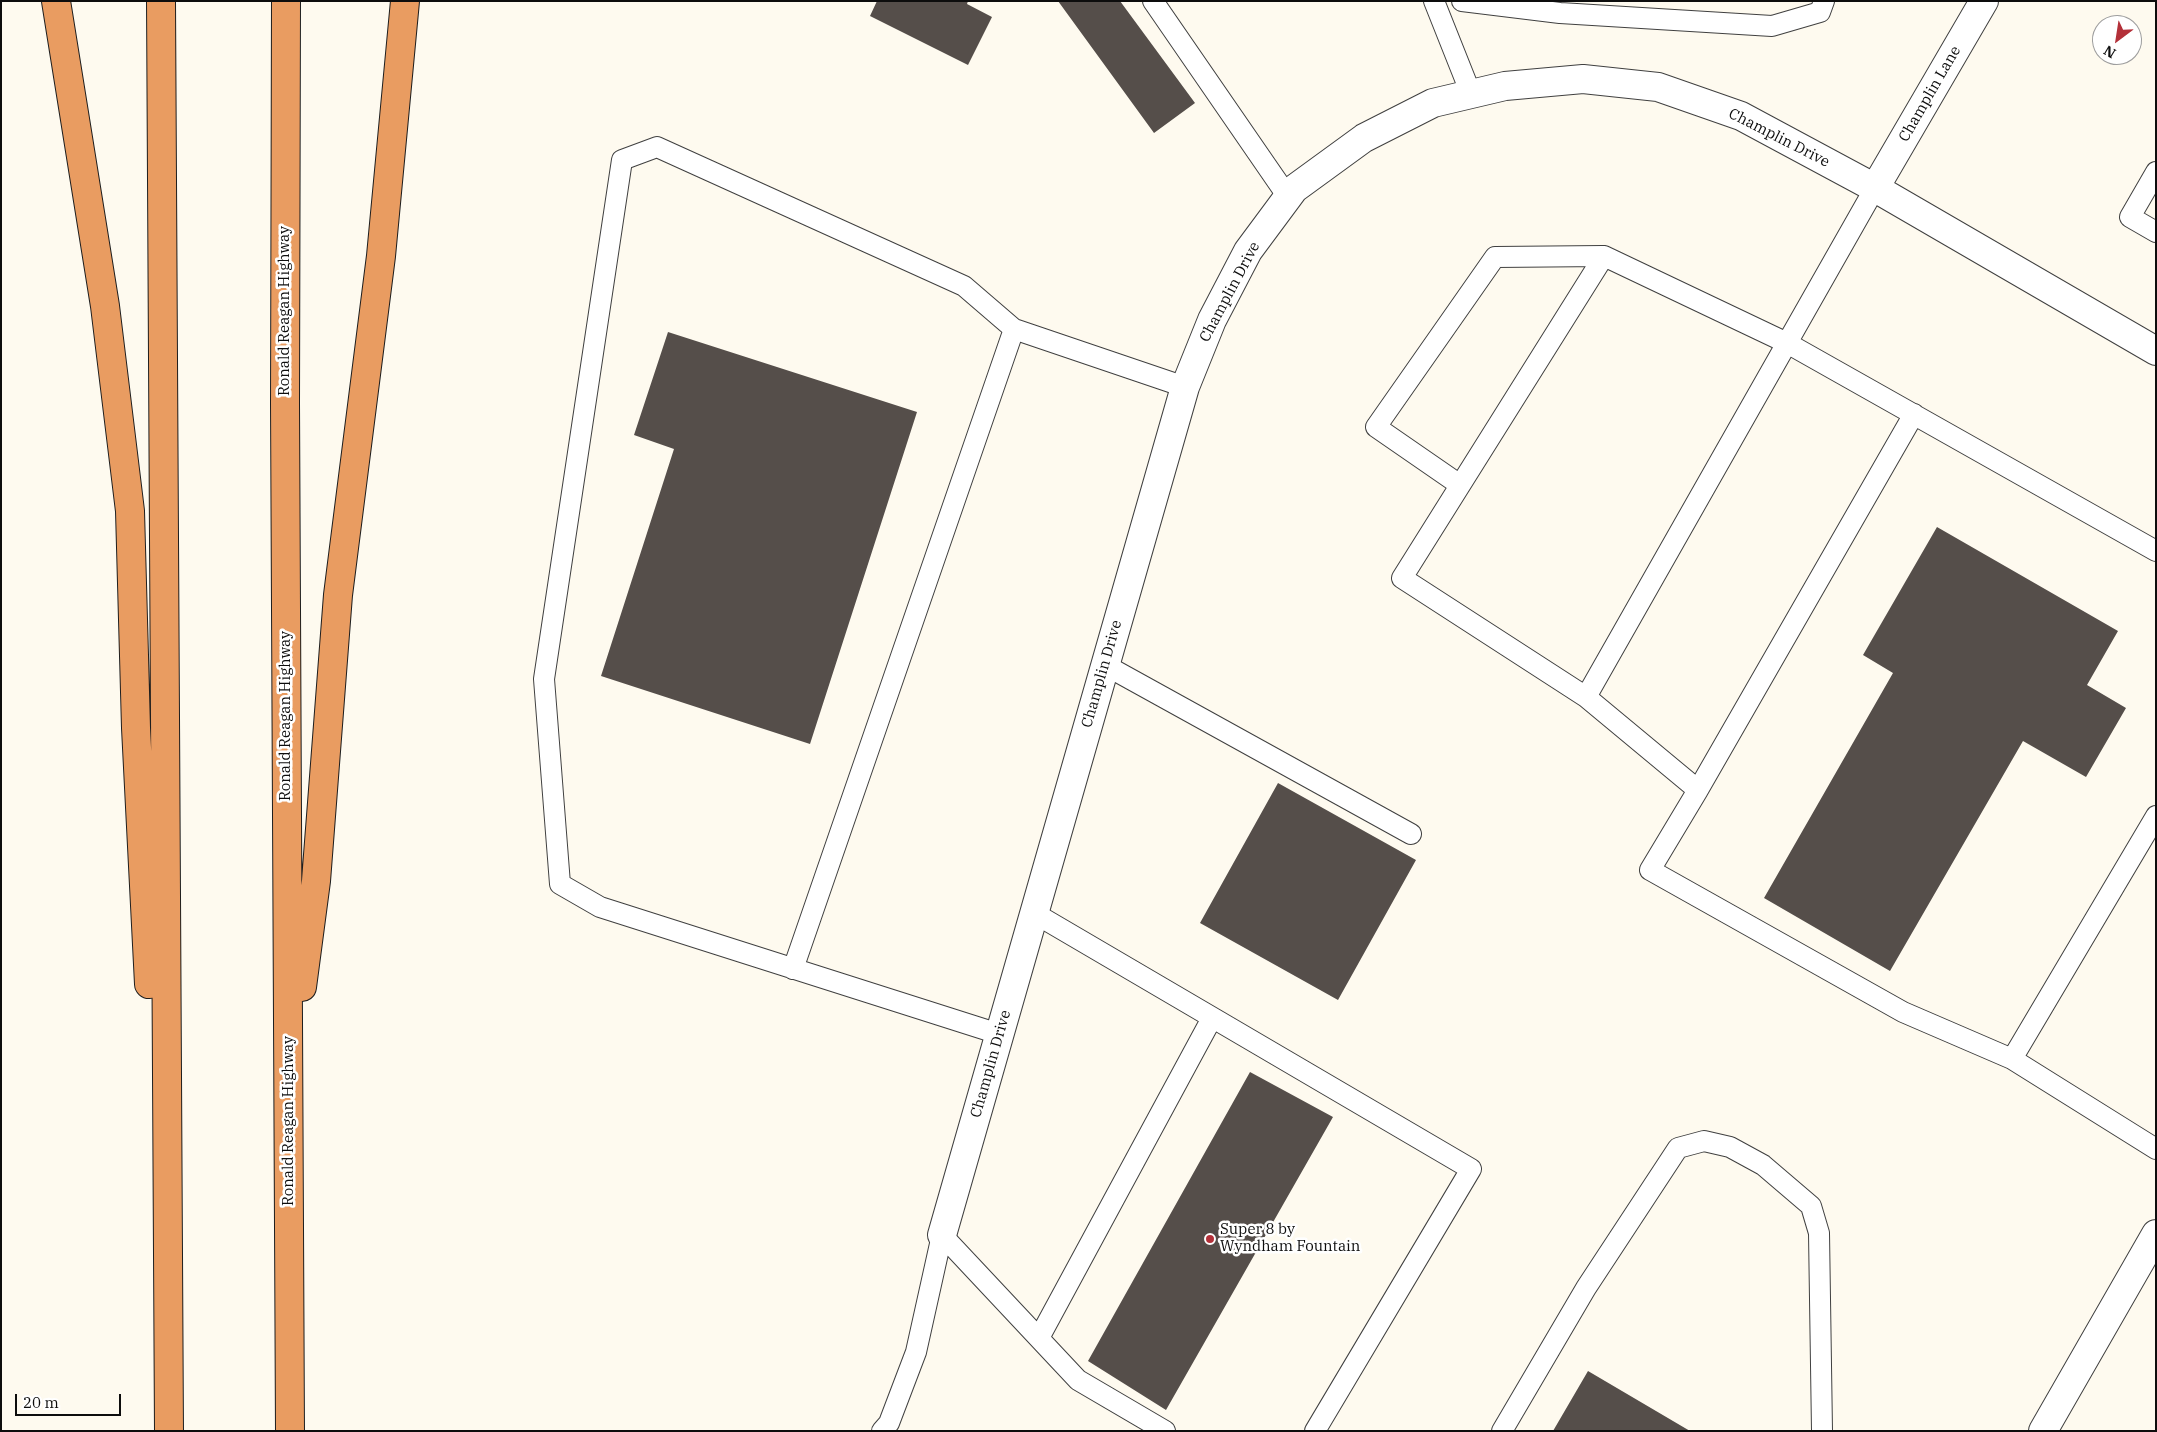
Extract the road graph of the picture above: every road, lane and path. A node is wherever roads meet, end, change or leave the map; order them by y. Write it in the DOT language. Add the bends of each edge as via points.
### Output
graph roads {
  1 [pos="56,1"];
  2 [pos="161,1"];
  3 [pos="286,1"];
  4 [pos="405,1"];
  5 [pos="1153,1"];
  6 [pos="1434,1"];
  7 [pos="1462,1"];
  8 [pos="1824,1"];
  9 [pos="1984,1"];
  10 [pos="1471,94"];
  11 [pos="2156,172"];
  12 [pos="1876,188"];
  13 [pos="1288,198"];
  14 [pos="2156,232"];
  15 [pos="1604,256"];
  16 [pos="1014,329"];
  17 [pos="1787,343"];
  18 [pos="2156,351"];
  19 [pos="1185,388"];
  20 [pos="1914,414"];
  21 [pos="1460,486"];
  22 [pos="2156,551"];
  23 [pos="1105,665"];
  24 [pos="1586,697"];
  25 [pos="1698,790"];
  26 [pos="2156,816"];
  27 [pos="1411,834"];
  28 [pos="1034,913"];
  29 [pos="793,969"];
  30 [pos="1212,1018"];
  31 [pos="999,1034"];
  32 [pos="2012,1059"];
  33 [pos="290,1075"];
  34 [pos="2156,1149"];
  35 [pos="2156,1234"];
  36 [pos="942,1235"];
  37 [pos="1039,1338"];
  38 [pos="169,1377"];
  39 [pos="169,1431"];
  40 [pos="290,1431"];
  41 [pos="882,1431"];
  42 [pos="1165,1431"];
  43 [pos="1316,1431"];
  44 [pos="1502,1431"];
  45 [pos="1822,1431"];
  46 [pos="2043,1431"];
  1 -- 38 [label="highway" via="105,306 130,511 136,728"];
  2 -- 38 [label="highway"];
  3 -- 33 [label="highway, Ronald Reagan Highway" via="285,422"];
  4 -- 33 [label="highway" via="380,256 338,595 316,881"];
  5 -- 13 [label="lane"];
  6 -- 10 [label="lane"];
  7 -- 8 [label="lane" via="1560,13 1772,26 1820,12"];
  9 -- 12 [label="street, Champlin Lane"];
  10 -- 12 [label="street, Champlin Drive" via="1505,86 1583,79 1658,87 1741,116"];
  10 -- 13 [label="street, Champlin Drive" via="1433,103 1364,138 1294,189"];
  11 -- 14 [label="lane" via="2130,217"];
  12 -- 17 [label="lane"];
  12 -- 18 [label="street, Champlin Drive"];
  13 -- 19 [label="street, Champlin Drive" via="1248,251 1212,320"];
  15 -- 17 [label="lane"];
  15 -- 21 [label="lane"];
  15 -- 21 [label="lane" via="1495,257 1376,427"];
  16 -- 19 [label="lane"];
  16 -- 29 [label="lane"];
  16 -- 29 [label="lane" via="964,286 657,147 622,160 544,679 560,884 600,907"];
  17 -- 20 [label="lane"];
  17 -- 24 [label="lane"];
  19 -- 23 [label="street, Champlin Drive"];
  20 -- 22 [label="lane"];
  20 -- 25 [label="lane"];
  21 -- 24 [label="lane" via="1402,578"];
  23 -- 27 [label="lane"];
  23 -- 28 [label="street, Champlin Drive"];
  24 -- 25 [label="lane"];
  25 -- 32 [label="lane" via="1650,870 1903,1012"];
  26 -- 32 [label="lane"];
  28 -- 30 [label="lane"];
  28 -- 31 [label="street, Champlin Drive"];
  29 -- 31 [label="lane"];
  30 -- 37 [label="lane"];
  30 -- 43 [label="lane" via="1471,1169"];
  31 -- 36 [label="street, Champlin Drive"];
  32 -- 34 [label="lane"];
  33 -- 40 [label="highway, Ronald Reagan Highway"];
  35 -- 46 [label="street"];
  36 -- 37 [label="lane"];
  36 -- 41 [label="lane" via="916,1352 889,1423"];
  37 -- 42 [label="lane" via="1078,1380"];
  38 -- 39 [label="highway"];
  44 -- 45 [label="lane" via="1586,1288 1678,1148 1704,1141 1730,1147 1763,1164 1812,1206 1819,1233"];
}
